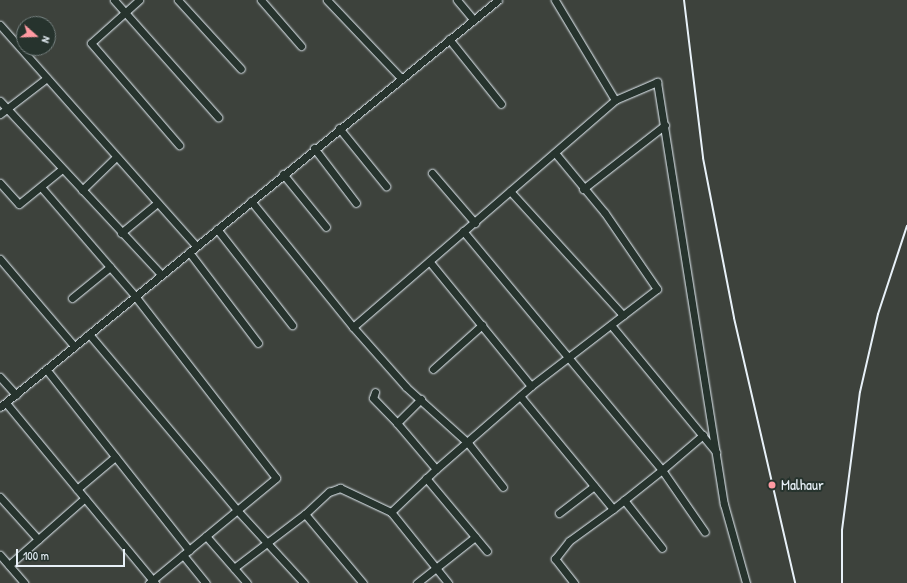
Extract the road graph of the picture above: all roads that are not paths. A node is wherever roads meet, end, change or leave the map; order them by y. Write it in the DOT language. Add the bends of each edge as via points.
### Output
graph roads {
  1 [pos="114,0"];
  2 [pos="139,0"];
  3 [pos="178,0"];
  4 [pos="260,0"];
  5 [pos="327,0"];
  6 [pos="457,0"];
  7 [pos="498,0"];
  8 [pos="555,0"];
  9 [pos="125,13"];
  10 [pos="474,20"];
  11 [pos="0,25"];
  12 [pos="449,39"];
  13 [pos="301,46"];
  14 [pos="242,69"];
  15 [pos="47,78"];
  16 [pos="401,78"];
  17 [pos="615,100"];
  18 [pos="0,101"];
  19 [pos="501,104"];
  20 [pos="7,109"];
  21 [pos="0,114"];
  22 [pos="218,117"];
  23 [pos="665,125"];
  24 [pos="339,128"];
  25 [pos="179,145"];
  26 [pos="314,148"];
  27 [pos="555,153"];
  28 [pos="116,158"];
  29 [pos="62,169"];
  30 [pos="432,173"];
  31 [pos="283,174"];
  32 [pos="0,183"];
  33 [pos="386,186"];
  34 [pos="41,187"];
  35 [pos="583,189"];
  36 [pos="82,190"];
  37 [pos="510,191"];
  38 [pos="251,202"];
  39 [pos="356,203"];
  40 [pos="156,204"];
  41 [pos="475,222"];
  42 [pos="326,227"];
  43 [pos="217,229"];
  44 [pos="463,231"];
  45 [pos="121,233"];
  46 [pos="196,246"];
  47 [pos="189,252"];
  48 [pos="0,259"];
  49 [pos="429,261"];
  50 [pos="110,267"];
  51 [pos="161,274"];
  52 [pos="135,296"];
  53 [pos="72,298"];
  54 [pos="623,315"];
  55 [pos="611,324"];
  56 [pos="292,325"];
  57 [pos="482,325"];
  58 [pos="353,326"];
  59 [pos="89,334"];
  60 [pos="258,343"];
  61 [pos="74,346"];
  62 [pos="568,357"];
  63 [pos="46,369"];
  64 [pos="433,369"];
  65 [pos="0,377"];
  66 [pos="531,386"];
  67 [pos="375,392"];
  68 [pos="16,395"];
  69 [pos="520,396"];
  70 [pos="421,398"];
  71 [pos="3,405"];
  72 [pos="397,423"];
  73 [pos="703,436"];
  74 [pos="468,443"];
  75 [pos="716,452"];
  76 [pos="115,457"];
  77 [pos="436,469"];
  78 [pos="662,470"];
  79 [pos="426,478"];
  80 [pos="594,486"];
  81 [pos="503,487"];
  82 [pos="77,489"];
  83 [pos="0,497"];
  84 [pos="85,498"];
  85 [pos="624,500"];
  86 [pos="613,509"];
  87 [pos="237,510"];
  88 [pos="391,512"];
  89 [pos="559,513"];
  90 [pos="304,514"];
  91 [pos="705,532"];
  92 [pos="206,536"];
  93 [pos="475,537"];
  94 [pos="38,539"];
  95 [pos="267,542"];
  96 [pos="662,548"];
  97 [pos="189,550"];
  98 [pos="487,551"];
  99 [pos="0,555"];
  100 [pos="183,555"];
  101 [pos="9,565"];
  102 [pos="234,568"];
  103 [pos="437,569"];
  104 [pos="152,582"];
  105 [pos="24,583"];
  106 [pos="206,583"];
  107 [pos="247,583"];
  108 [pos="304,583"];
  109 [pos="363,583"];
  110 [pos="417,583"];
  111 [pos="448,583"];
  112 [pos="574,583"];
  113 [pos="746,583"];
  1 -- 9 [label="street"];
  2 -- 9 [label="street"];
  3 -- 14 [label="street"];
  4 -- 13 [label="street"];
  5 -- 16 [label="street"];
  6 -- 10 [label="street"];
  7 -- 10 [label="street"];
  8 -- 17 [label="street"];
  9 -- 22 [label="street"];
  9 -- 25 [label="street" via="91,43"];
  10 -- 12 [label="street"];
  11 -- 15 [label="street"];
  12 -- 16 [label="street"];
  12 -- 19 [label="street"];
  15 -- 20 [label="street"];
  15 -- 28 [label="street"];
  16 -- 24 [label="street"];
  17 -- 23 [label="street" via="657,82"];
  17 -- 27 [label="street"];
  18 -- 20 [label="street"];
  20 -- 21 [label="street"];
  20 -- 29 [label="street"];
  23 -- 35 [label="street"];
  23 -- 75 [label="street"];
  24 -- 26 [label="street"];
  24 -- 33 [label="street"];
  26 -- 31 [label="street"];
  26 -- 39 [label="street"];
  27 -- 35 [label="street"];
  27 -- 37 [label="street"];
  28 -- 36 [label="street"];
  28 -- 40 [label="street"];
  29 -- 34 [label="street"];
  29 -- 36 [label="street"];
  30 -- 41 [label="street"];
  31 -- 38 [label="street"];
  31 -- 42 [label="street"];
  32 -- 34 [label="street" via="20,204"];
  34 -- 50 [label="street"];
  35 -- 54 [label="street" via="604,212 657,289"];
  36 -- 45 [label="street"];
  37 -- 41 [label="street"];
  37 -- 54 [label="street"];
  38 -- 43 [label="street"];
  38 -- 58 [label="street"];
  40 -- 45 [label="street"];
  40 -- 46 [label="street"];
  41 -- 44 [label="street"];
  43 -- 46 [label="street"];
  43 -- 56 [label="street"];
  44 -- 49 [label="street"];
  44 -- 62 [label="street"];
  45 -- 51 [label="street"];
  46 -- 47 [label="street"];
  47 -- 51 [label="street"];
  47 -- 60 [label="street"];
  48 -- 61 [label="street"];
  49 -- 57 [label="street"];
  49 -- 58 [label="street"];
  50 -- 52 [label="street"];
  50 -- 53 [label="street"];
  51 -- 52 [label="street"];
  52 -- 59 [label="street"];
  52 -- 87 [label="street" via="276,478"];
  54 -- 55 [label="street"];
  55 -- 62 [label="street"];
  55 -- 73 [label="street"];
  57 -- 64 [label="street"];
  57 -- 66 [label="street"];
  58 -- 70 [label="street"];
  59 -- 61 [label="street"];
  59 -- 87 [label="street"];
  61 -- 63 [label="street"];
  62 -- 66 [label="street"];
  62 -- 78 [label="street"];
  63 -- 68 [label="street"];
  63 -- 76 [label="street"];
  65 -- 68 [label="street"];
  66 -- 69 [label="street"];
  67 -- 72 [label="street" via="372,398"];
  68 -- 71 [label="street"];
  69 -- 74 [label="street"];
  69 -- 80 [label="street"];
  70 -- 72 [label="street"];
  70 -- 74 [label="street"];
  71 -- 82 [label="street"];
  72 -- 77 [label="street"];
  73 -- 75 [label="street"];
  73 -- 78 [label="street"];
  74 -- 77 [label="street"];
  74 -- 81 [label="street"];
  75 -- 113 [label="street" via="724,504"];
  76 -- 82 [label="street"];
  76 -- 97 [label="street"];
  77 -- 79 [label="street"];
  78 -- 85 [label="street"];
  78 -- 91 [label="street"];
  79 -- 88 [label="street"];
  79 -- 93 [label="street"];
  80 -- 86 [label="street"];
  80 -- 89 [label="street"];
  82 -- 84 [label="street"];
  83 -- 94 [label="street"];
  84 -- 94 [label="street"];
  84 -- 104 [label="street"];
  85 -- 86 [label="street"];
  85 -- 96 [label="street"];
  86 -- 112 [label="street" via="569,541 555,559"];
  87 -- 92 [label="street"];
  87 -- 95 [label="street"];
  88 -- 90 [label="street" via="340,488 329,492"];
  88 -- 103 [label="street"];
  90 -- 95 [label="street"];
  90 -- 109 [label="street"];
  92 -- 97 [label="street"];
  92 -- 102 [label="street"];
  93 -- 98 [label="street"];
  93 -- 103 [label="street"];
  94 -- 101 [label="street"];
  95 -- 102 [label="street"];
  95 -- 108 [label="street"];
  97 -- 100 [label="street"];
  99 -- 101 [label="street"];
  100 -- 104 [label="street"];
  100 -- 106 [label="street"];
  101 -- 105 [label="street"];
  102 -- 107 [label="street"];
  103 -- 110 [label="street"];
  103 -- 111 [label="street"];
}
